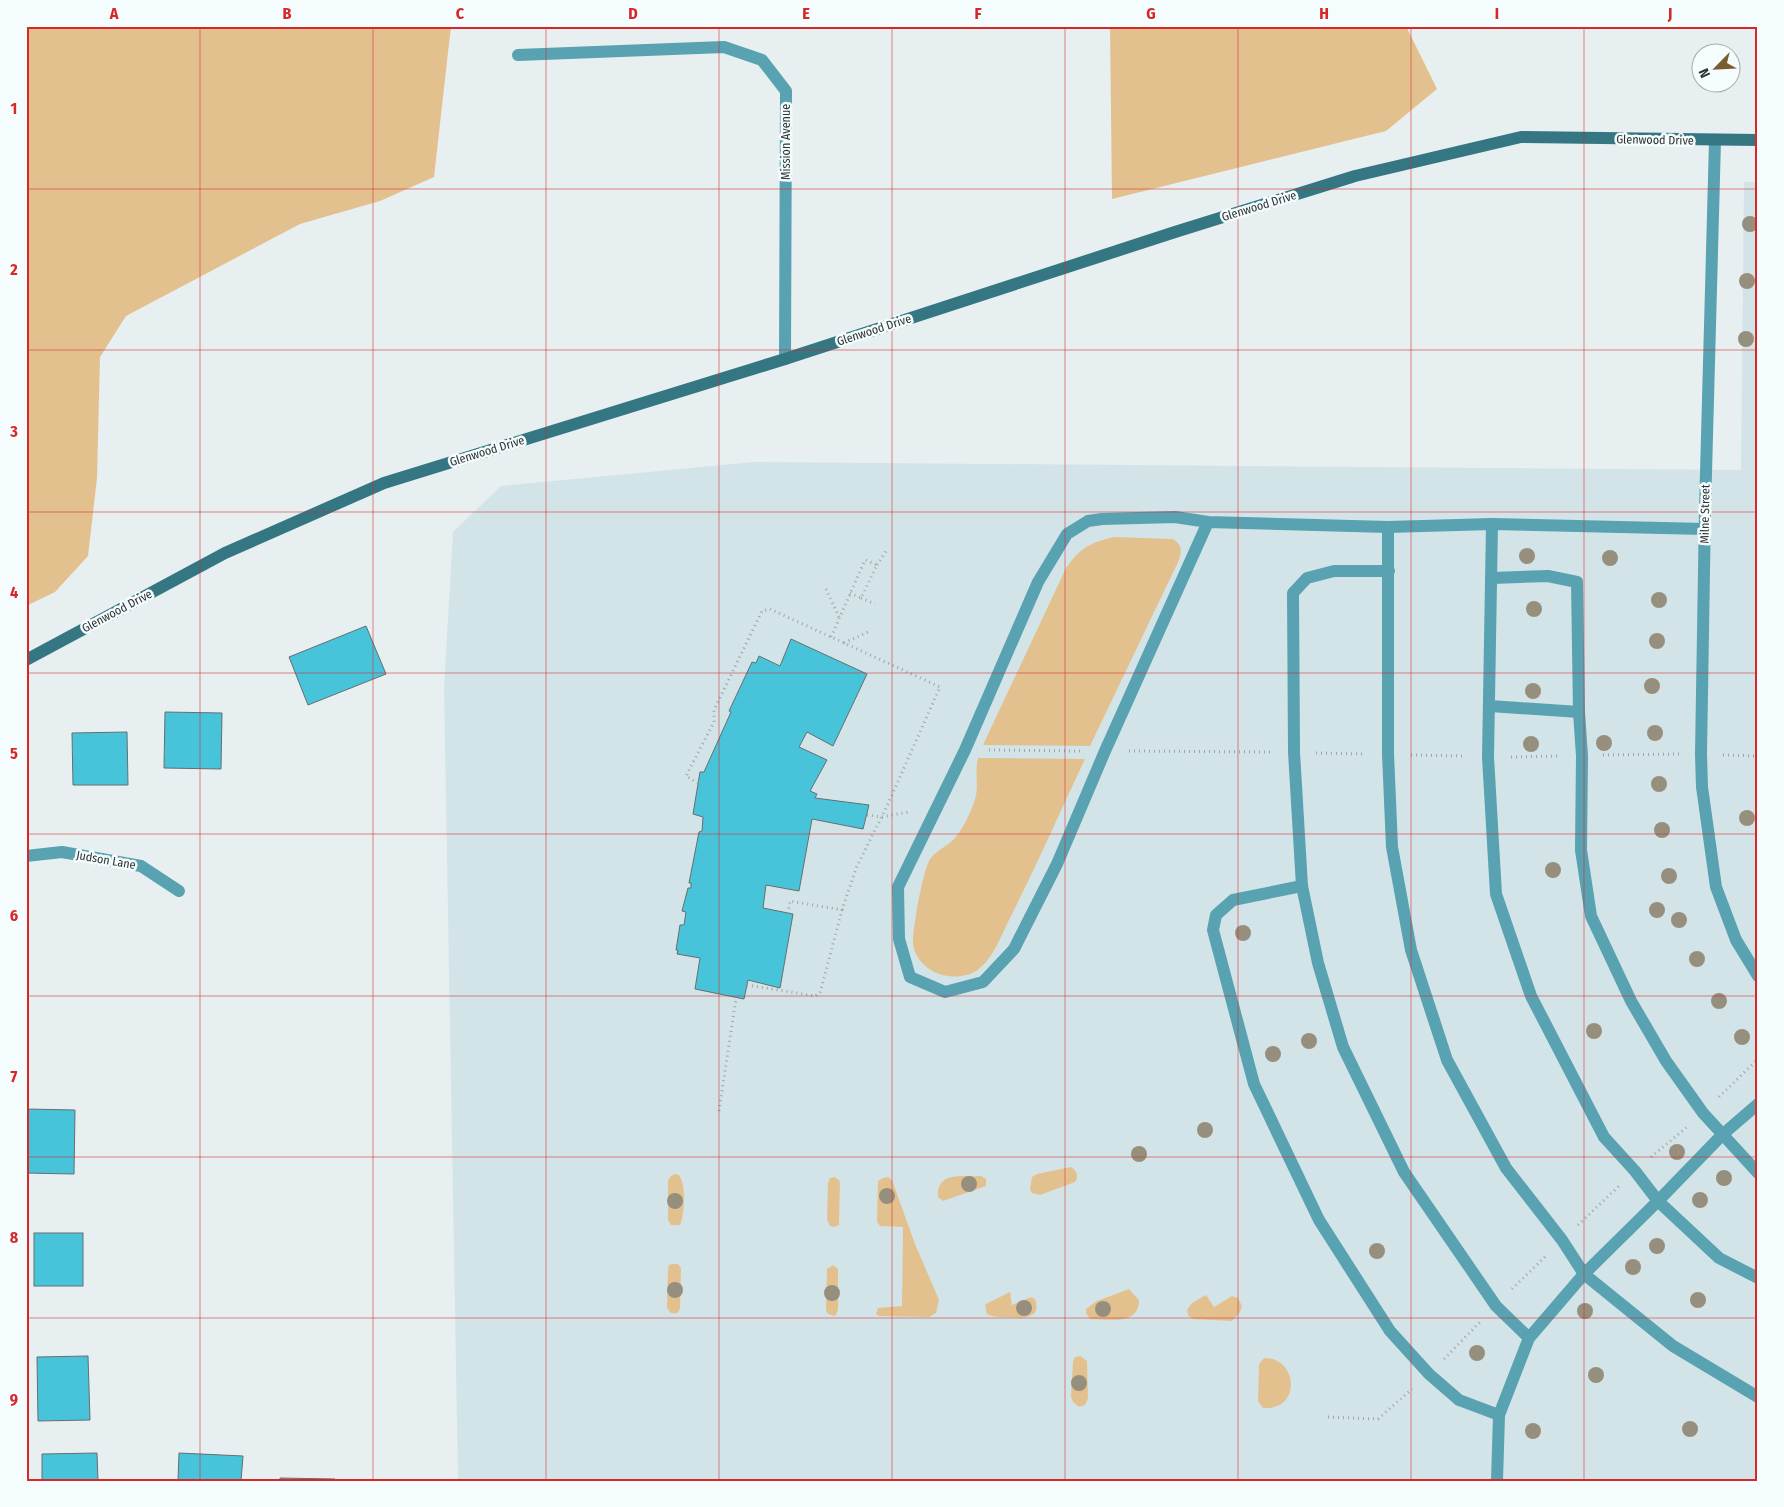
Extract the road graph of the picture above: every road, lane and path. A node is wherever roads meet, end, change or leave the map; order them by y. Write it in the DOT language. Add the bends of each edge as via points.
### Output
graph roads {
  1 [pos="518,55"];
  2 [pos="1758,140"];
  3 [pos="1715,141"];
  4 [pos="785,359"];
  5 [pos="1208,522"];
  6 [pos="1492,524"];
  7 [pos="1388,527"];
  8 [pos="1704,529"];
  9 [pos="886,551"];
  10 [pos="877,565"];
  11 [pos="1389,571"];
  12 [pos="1492,578"];
  13 [pos="826,590"];
  14 [pos="850,593"];
  15 [pos="861,598"];
  16 [pos="875,604"];
  17 [pos="839,618"];
  18 [pos="870,631"];
  19 [pos="831,637"];
  20 [pos="844,643"];
  21 [pos="26,660"];
  22 [pos="1490,706"];
  23 [pos="1579,712"];
  24 [pos="965,750"];
  25 [pos="1105,751"];
  26 [pos="1294,752"];
  27 [pos="1388,754"];
  28 [pos="1700,754"];
  29 [pos="1582,756"];
  30 [pos="1758,756"];
  31 [pos="1488,757"];
  32 [pos="698,783"];
  33 [pos="937,807"];
  34 [pos="867,815"];
  35 [pos="881,817"];
  36 [pos="26,856"];
  37 [pos="1302,886"];
  38 [pos="179,891"];
  39 [pos="842,910"];
  40 [pos="788,913"];
  41 [pos="1758,976"];
  42 [pos="747,985"];
  43 [pos="736,998"];
  44 [pos="1758,1104"];
  45 [pos="719,1111"];
  46 [pos="1722,1135"];
  47 [pos="1758,1173"];
  48 [pos="1658,1201"];
  49 [pos="1584,1274"];
  50 [pos="1758,1278"];
  51 [pos="1529,1338"];
  52 [pos="1758,1397"];
  53 [pos="1500,1415"];
  54 [pos="1498,1481"];
  1 -- 4 [label="street, Mission Avenue" via="724,47 762,60 786,91"];
  2 -- 3 [label="street, Glenwood Drive"];
  3 -- 4 [label="street, Glenwood Drive" via="1521,137 1502,141 1355,176"];
  3 -- 8 [label="street, Milne Street"];
  4 -- 21 [label="street, Glenwood Drive" via="384,483 225,553"];
  5 -- 7 [label="street"];
  5 -- 24 [label="street" via="1175,517 1102,519 1088,521 1067,534 1038,582"];
  5 -- 25 [label="street"];
  6 -- 7 [label="street"];
  6 -- 8 [label="street"];
  6 -- 12 [label="street"];
  7 -- 11 [label="street"];
  8 -- 28 [label="street, Milne Street"];
  9 -- 10 [label="path"];
  10 -- 14 [label="path" via="865,560"];
  10 -- 15 [label="path"];
  11 -- 26 [label="street" via="1334,571 1307,578 1293,593"];
  11 -- 27 [label="street"];
  12 -- 22 [label="street"];
  12 -- 23 [label="street" via="1548,576 1577,582"];
  13 -- 17 [label="path"];
  14 -- 15 [label="path"];
  14 -- 17 [label="path"];
  15 -- 16 [label="path"];
  17 -- 19 [label="path"];
  18 -- 20 [label="path"];
  19 -- 20 [label="path"];
  19 -- 32 [label="path" via="770,609 762,611 714,710 714,722 686,776"];
  20 -- 35 [label="path" via="940,687"];
  22 -- 23 [label="street"];
  22 -- 31 [label="street"];
  23 -- 29 [label="street"];
  24 -- 25 [label="path"];
  24 -- 33 [label="street"];
  25 -- 26 [label="path"];
  25 -- 33 [label="street" via="1057,864 1014,949 983,982 945,992 910,976 899,939 898,887"];
  26 -- 27 [label="path"];
  26 -- 37 [label="street"];
  27 -- 31 [label="path"];
  27 -- 49 [label="street" via="1392,847 1411,950 1447,1060 1506,1168"];
  28 -- 29 [label="path"];
  28 -- 30 [label="path"];
  28 -- 41 [label="street, Milne Street" via="1716,886 1736,940"];
  29 -- 31 [label="path"];
  29 -- 46 [label="street" via="1580,850 1591,916 1631,1001 1666,1061"];
  31 -- 48 [label="street" via="1496,894 1531,996 1604,1137"];
  33 -- 35 [label="path"];
  34 -- 35 [label="path"];
  35 -- 39 [label="path" via="857,866"];
  36 -- 38 [label="street, Judson Lane" via="62,852 141,866"];
  37 -- 51 [label="street" via="1318,963 1343,1047 1404,1172 1496,1306"];
  37 -- 53 [label="street" via="1233,900 1216,915 1213,930 1254,1084 1319,1220 1390,1331 1429,1374 1459,1400"];
  39 -- 40 [label="path" via="790,901"];
  39 -- 42 [label="path" via="820,993 815,996"];
  43 -- 45 [label="path"];
  44 -- 46 [label="street"];
  46 -- 47 [label="street"];
  46 -- 48 [label="street"];
  48 -- 49 [label="street"];
  48 -- 50 [label="street" via="1719,1258"];
  49 -- 51 [label="street"];
  49 -- 52 [label="street" via="1674,1346"];
  51 -- 53 [label="street"];
  53 -- 54 [label="street"];
}
